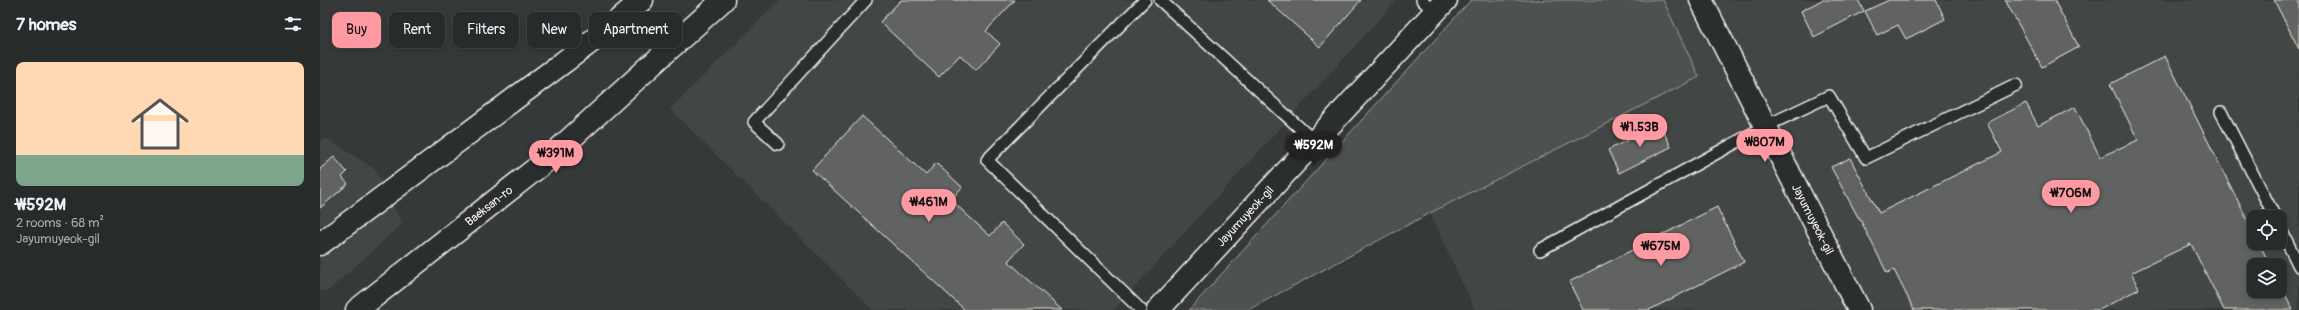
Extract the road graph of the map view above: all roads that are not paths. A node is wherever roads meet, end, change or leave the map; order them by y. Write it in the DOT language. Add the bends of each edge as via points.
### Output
graph roads {
  1 [pos="642,0"];
  2 [pos="723,0"];
  3 [pos="866,0"];
  4 [pos="1145,0"];
  5 [pos="1160,0"];
  6 [pos="1701,0"];
  7 [pos="1435,4"];
  8 [pos="2016,85"];
  9 [pos="2221,112"];
  10 [pos="1766,126"];
  11 [pos="1314,141"];
  12 [pos="778,144"];
  13 [pos="2270,210"];
  14 [pos="2287,242"];
  15 [pos="320,244"];
  16 [pos="1540,250"];
  17 [pos="2299,266"];
  18 [pos="357,310"];
  19 [pos="1141,310"];
  20 [pos="1158,310"];
  21 [pos="1860,310"];
  1 -- 15 [label="street" via="608,29"];
  2 -- 18 [label="street, Baeksan-ro" via="547,160"];
  3 -- 12 [label="lane" via="754,122"];
  4 -- 19 [label="lane" via="988,160"];
  5 -- 11 [label="lane"];
  6 -- 10 [label="street, Jayumuyeok-gil"];
  7 -- 11 [label="street, Jayumuyeok-gil"];
  8 -- 10 [label="lane" via="1866,158 1828,96"];
  9 -- 13 [label="lane"];
  10 -- 16 [label="lane"];
  10 -- 21 [label="street, Jayumuyeok-gil"];
  11 -- 20 [label="street, Jayumuyeok-gil"];
  14 -- 17 [label="lane"];
}
